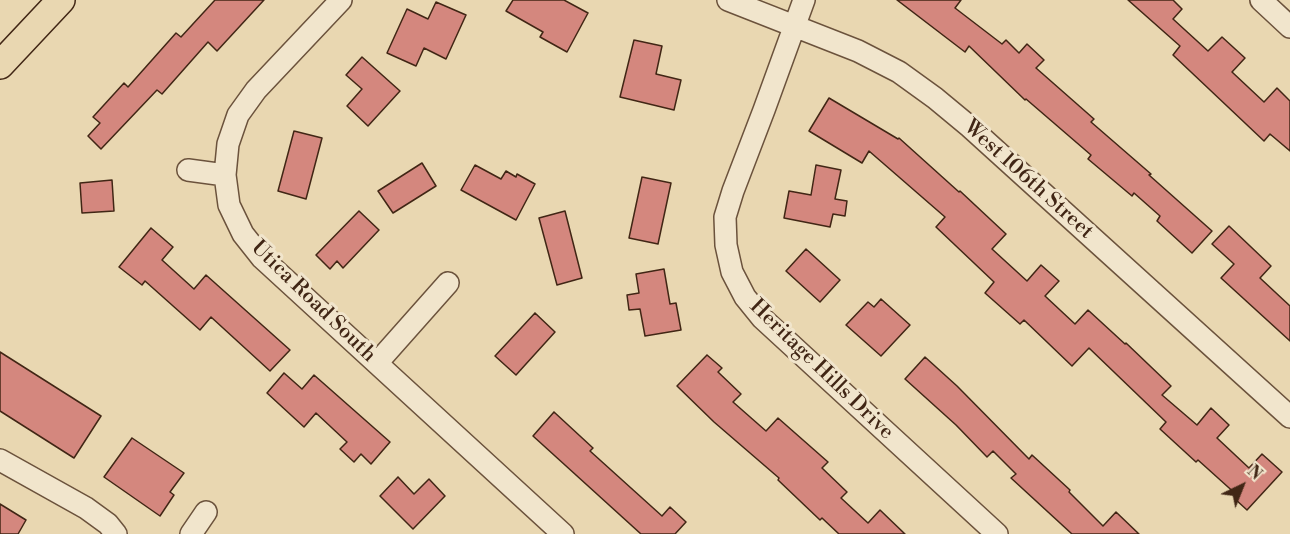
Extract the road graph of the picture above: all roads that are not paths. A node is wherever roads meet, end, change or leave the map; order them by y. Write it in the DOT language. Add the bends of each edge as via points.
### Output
graph roads {
  1 [pos="61,0"];
  2 [pos="341,0"];
  3 [pos="728,0"];
  4 [pos="804,0"];
  5 [pos="1261,0"];
  6 [pos="794,27"];
  7 [pos="1290,27"];
  8 [pos="0,65"];
  9 [pos="188,170"];
  10 [pos="225,175"];
  11 [pos="448,283"];
  12 [pos="376,363"];
  13 [pos="1290,417"];
  14 [pos="0,460"];
  15 [pos="206,512"];
  16 [pos="116,534"];
  17 [pos="192,534"];
  18 [pos="563,534"];
  19 [pos="997,534"];
  1 -- 8 [label="main road"];
  2 -- 10 [label="street, Utica Road South" via="256,90 238,115 228,144"];
  3 -- 6 [label="street, West 106th Street"];
  4 -- 6 [label="street, Heritage Hills Drive"];
  5 -- 7 [label="street"];
  6 -- 13 [label="street, West 106th Street" via="858,51 899,72 935,98"];
  6 -- 19 [label="street, Heritage Hills Drive" via="725,217 732,272 762,318"];
  9 -- 10 [label="street"];
  10 -- 12 [label="street, Utica Road South" via="229,205 243,234 262,258"];
  11 -- 12 [label="street"];
  12 -- 18 [label="street, Utica Road South"];
  14 -- 16 [label="street" via="86,508"];
  15 -- 17 [label="street"];
}
